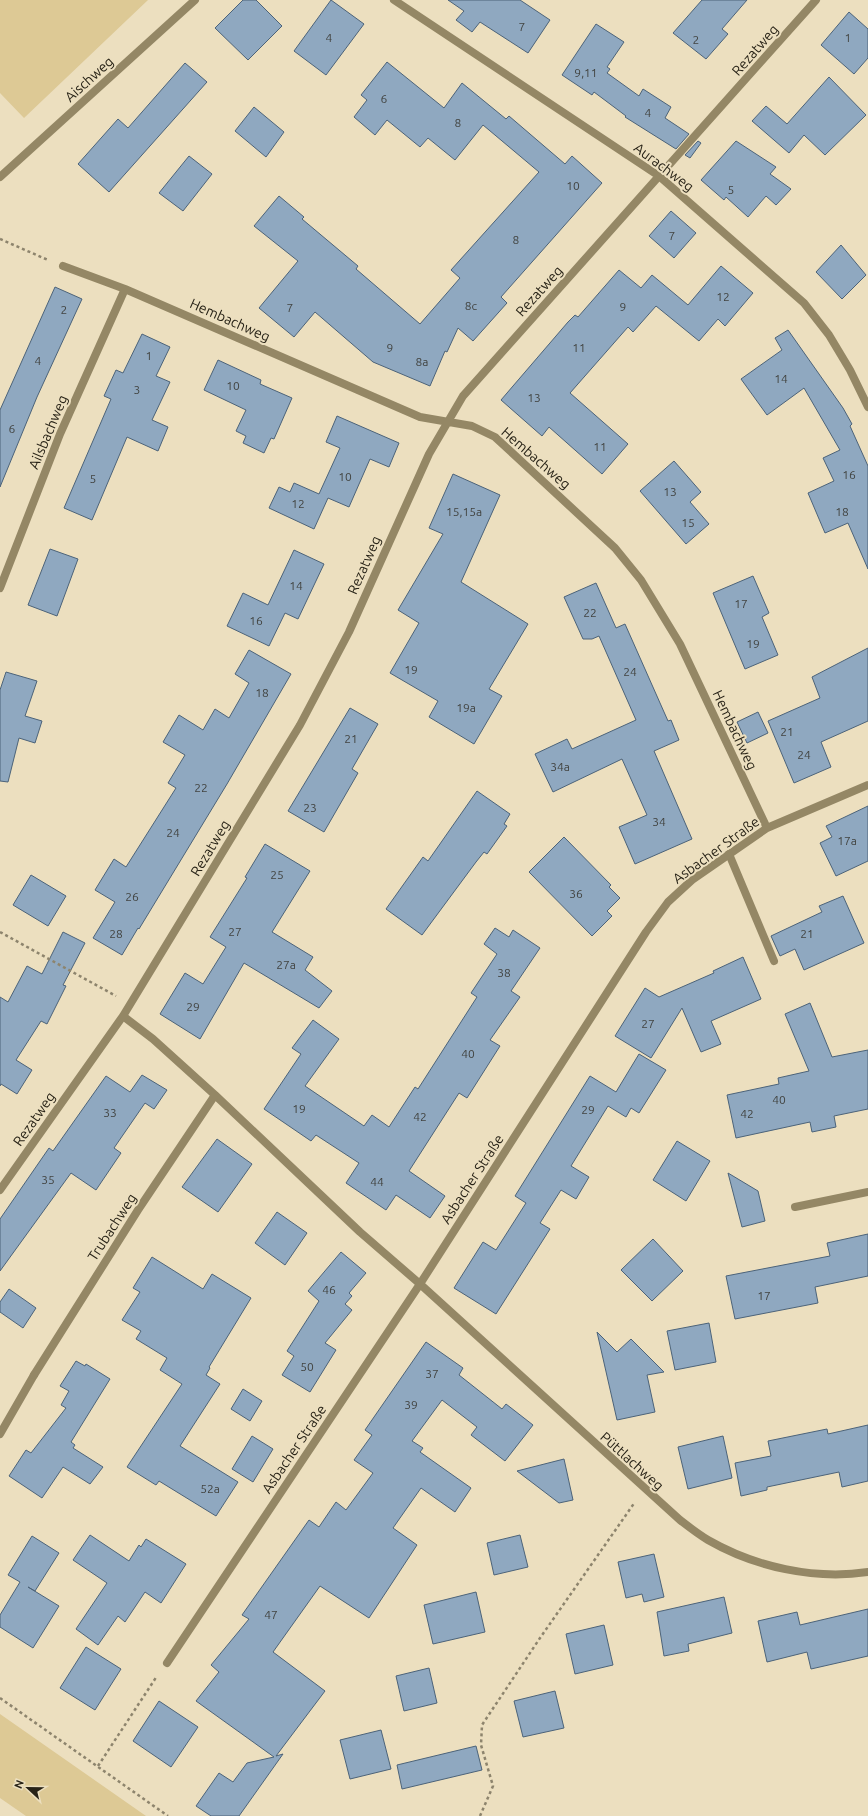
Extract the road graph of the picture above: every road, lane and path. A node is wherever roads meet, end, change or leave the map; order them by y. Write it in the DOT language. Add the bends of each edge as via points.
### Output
graph roads {
  1 [pos="195,0"];
  2 [pos="394,0"];
  3 [pos="816,0"];
  4 [pos="659,176"];
  5 [pos="0,177"];
  6 [pos="0,239"];
  7 [pos="64,266"];
  8 [pos="125,289"];
  9 [pos="868,407"];
  10 [pos="446,423"];
  11 [pos="0,588"];
  12 [pos="868,785"];
  13 [pos="767,828"];
  14 [pos="729,854"];
  15 [pos="0,932"];
  16 [pos="774,961"];
  17 [pos="130,1004"];
  18 [pos="123,1016"];
  19 [pos="216,1095"];
  20 [pos="0,1190"];
  21 [pos="868,1192"];
  22 [pos="795,1207"];
  23 [pos="420,1284"];
  24 [pos="0,1434"];
  25 [pos="644,1490"];
  26 [pos="868,1572"];
  27 [pos="167,1663"];
  28 [pos="0,1698"];
  29 [pos="98,1766"];
  30 [pos="168,1816"];
  31 [pos="480,1816"];
  1 -- 5 [label="street, Aischweg"];
  2 -- 4 [label="street, Aurachweg"];
  3 -- 4 [label="street, Rezatweg"];
  4 -- 9 [label="street, Aurachweg" via="804,303 839,353"];
  4 -- 10 [label="street, Rezatweg" via="463,396"];
  6 -- 7 [label="path"];
  7 -- 8 [label="street, Hembachweg"];
  8 -- 10 [label="street, Hembachweg" via="420,417"];
  8 -- 11 [label="street, Ailsbachweg" via="60,434"];
  10 -- 13 [label="street, Hembachweg" via="472,426 495,438 599,532 641,580 680,644"];
  10 -- 17 [label="street, Rezatweg" via="429,454 349,632 314,700"];
  12 -- 13 [label="street, Asbacher Straße"];
  13 -- 14 [label="street, Asbacher Straße"];
  14 -- 16 [label="street"];
  14 -- 23 [label="street, Asbacher Straße" via="692,880 668,902 646,932"];
  15 -- 17 [label="path"];
  17 -- 18 [label="street, Rezatweg"];
  18 -- 19 [label="street"];
  18 -- 20 [label="street, Rezatweg"];
  19 -- 23 [label="street" via="360,1232"];
  19 -- 24 [label="street, Trubachweg" via="138,1210"];
  21 -- 22 [label="street"];
  23 -- 25 [label="street, Püttlachweg"];
  23 -- 27 [label="street, Asbacher Straße"];
  25 -- 26 [label="street, Püttlachweg" via="707,1539 759,1563 817,1573"];
  25 -- 31 [label="path" via="482,1725 481,1745 493,1786"];
  27 -- 29 [label="path"];
  28 -- 29 [label="path"];
  29 -- 30 [label="path"];
}
